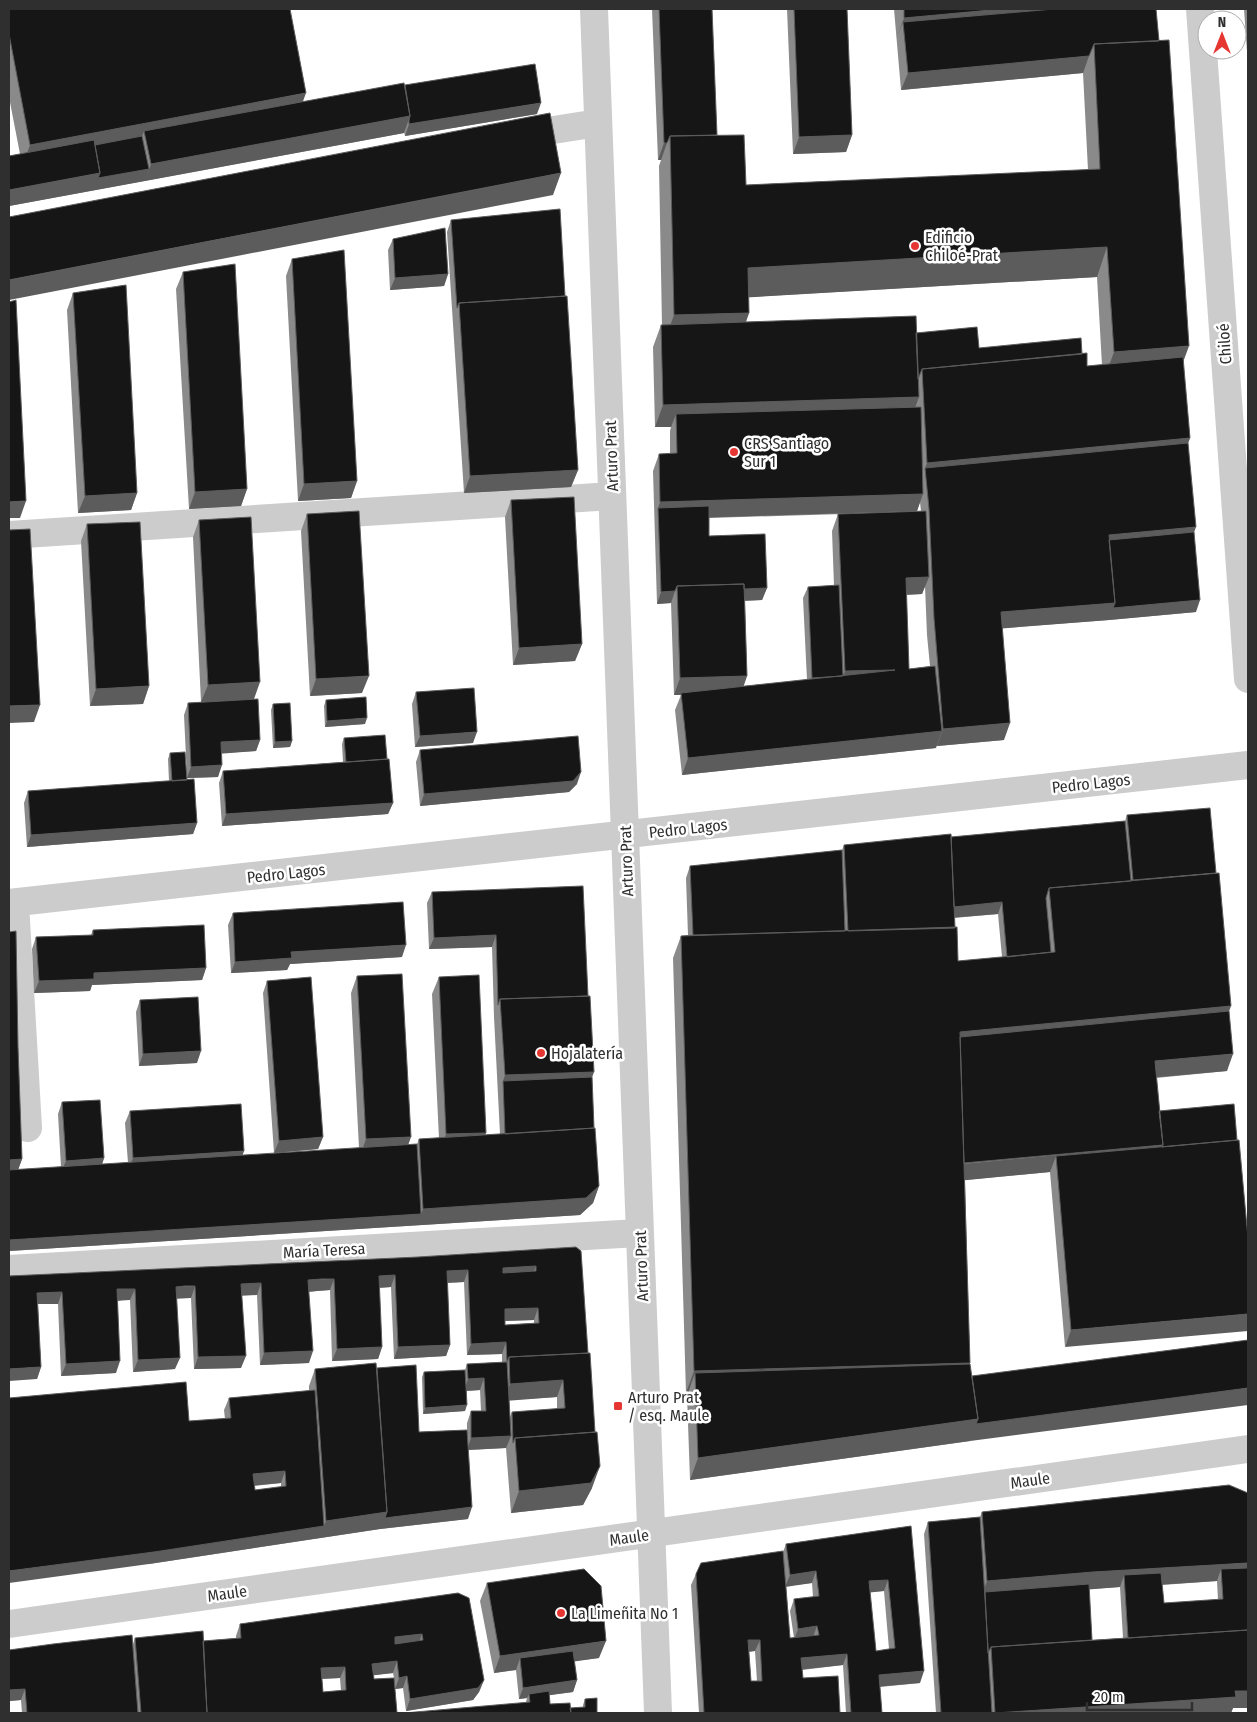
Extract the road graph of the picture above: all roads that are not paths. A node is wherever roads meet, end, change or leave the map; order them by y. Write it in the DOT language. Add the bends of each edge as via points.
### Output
graph roads {
  1 [pos="594,9"];
  2 [pos="1200,9"];
  3 [pos="598,123"];
  4 [pos="491,140"];
  5 [pos="612,496"];
  6 [pos="9,535"];
  7 [pos="1248,678"];
  8 [pos="1248,765"];
  9 [pos="625,836"];
  10 [pos="12,903"];
  11 [pos="28,1128"];
  12 [pos="639,1233"];
  13 [pos="9,1269"];
  14 [pos="1248,1449"];
  15 [pos="651,1533"];
  16 [pos="9,1624"];
  17 [pos="658,1713"];
  1 -- 3 [label="street, Arturo Prat"];
  2 -- 7 [label="street, Chiloé"];
  3 -- 4 [label="street"];
  3 -- 5 [label="street, Arturo Prat"];
  5 -- 6 [label="street"];
  5 -- 9 [label="street, Arturo Prat"];
  8 -- 9 [label="street, Pedro Lagos"];
  9 -- 10 [label="street, Pedro Lagos"];
  9 -- 12 [label="street, Arturo Prat"];
  10 -- 11 [label="street"];
  12 -- 13 [label="street, María Teresa"];
  12 -- 15 [label="street, Arturo Prat"];
  14 -- 15 [label="street, Maule"];
  15 -- 16 [label="street, Maule"];
  15 -- 17 [label="street, Arturo Prat"];
}
